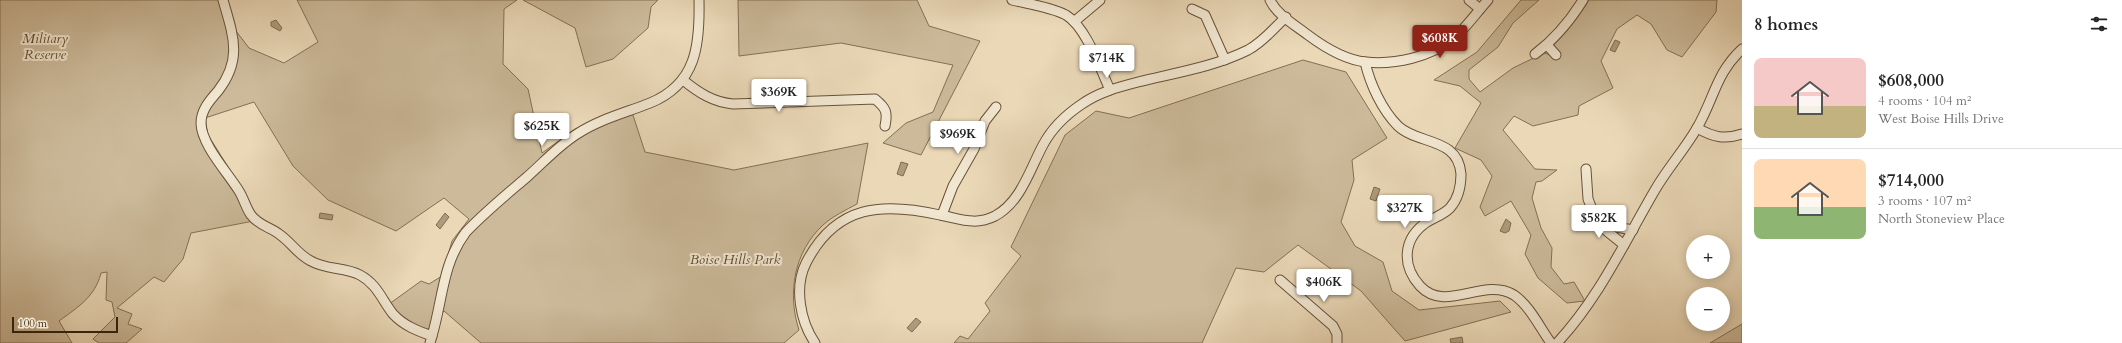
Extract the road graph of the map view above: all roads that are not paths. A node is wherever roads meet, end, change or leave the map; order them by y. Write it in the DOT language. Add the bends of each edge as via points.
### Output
graph roads {
  1 [pos="223,0"];
  2 [pos="699,0"];
  3 [pos="1012,0"];
  4 [pos="1100,0"];
  5 [pos="1270,0"];
  6 [pos="1469,0"];
  7 [pos="1488,0"];
  8 [pos="1582,0"];
  9 [pos="1192,9"];
  10 [pos="1480,9"];
  11 [pos="1286,18"];
  12 [pos="1075,21"];
  13 [pos="1547,45"];
  14 [pos="1742,49"];
  15 [pos="1535,54"];
  16 [pos="1556,55"];
  17 [pos="1225,60"];
  18 [pos="1365,62"];
  19 [pos="683,80"];
  20 [pos="1110,90"];
  21 [pos="996,107"];
  22 [pos="885,126"];
  23 [pos="1697,128"];
  24 [pos="1742,134"];
  25 [pos="1586,169"];
  26 [pos="942,215"];
  27 [pos="1611,230"];
  28 [pos="1633,230"];
  29 [pos="1624,245"];
  30 [pos="1280,280"];
  31 [pos="431,339"];
  32 [pos="815,343"];
  33 [pos="1337,343"];
  34 [pos="1551,343"];
  35 [pos="1556,343"];
  1 -- 31 [label="street" via="234,38 234,62 222,86 203,112 201,129 204,138 240,192 252,216 278,233 300,255 312,262 360,275 373,284 401,321"];
  2 -- 19 [label="street" via="700,30 696,51"];
  3 -- 12 [label="street" via="1055,11"];
  4 -- 12 [label="street"];
  5 -- 11 [label="street"];
  6 -- 10 [label="street"];
  7 -- 10 [label="street"];
  8 -- 13 [label="street" via="1574,14"];
  9 -- 17 [label="street" via="1205,16"];
  10 -- 18 [label="street" via="1452,40 1428,53 1391,62"];
  11 -- 17 [label="street" via="1266,38"];
  11 -- 18 [label="street" via="1328,48"];
  12 -- 20 [label="street"];
  13 -- 15 [label="street"];
  13 -- 16 [label="street"];
  14 -- 23 [label="street" via="1720,75"];
  17 -- 20 [label="street"];
  18 -- 34 [label="street" via="1371,83 1398,126 1408,133 1442,145 1454,157 1460,171 1460,186 1451,207 1418,229 1411,238 1406,258 1413,277 1430,294 1443,297 1484,289 1507,291 1524,303"];
  19 -- 22 [label="street" via="717,102 733,104 875,98 883,106 887,116"];
  19 -- 31 [label="street" via="675,89 651,103 603,120 579,132 479,219 457,244 450,259"];
  20 -- 26 [label="street" via="1083,103 1055,128 1044,143 1017,196 1006,209 984,221 972,223"];
  21 -- 26 [label="street" via="985,121 974,149 953,186"];
  23 -- 24 [label="street" via="1722,138"];
  23 -- 28 [label="street" via="1656,189"];
  25 -- 27 [label="street" via="1588,199 1598,224"];
  26 -- 32 [label="street" via="913,209 882,207 856,214 836,225 824,236 804,267 801,286 802,317"];
  27 -- 28 [label="street"];
  27 -- 29 [label="street"];
  28 -- 29 [label="street"];
  29 -- 35 [label="street" via="1579,319"];
  30 -- 33 [label="street" via="1333,326 1337,334"];
}
